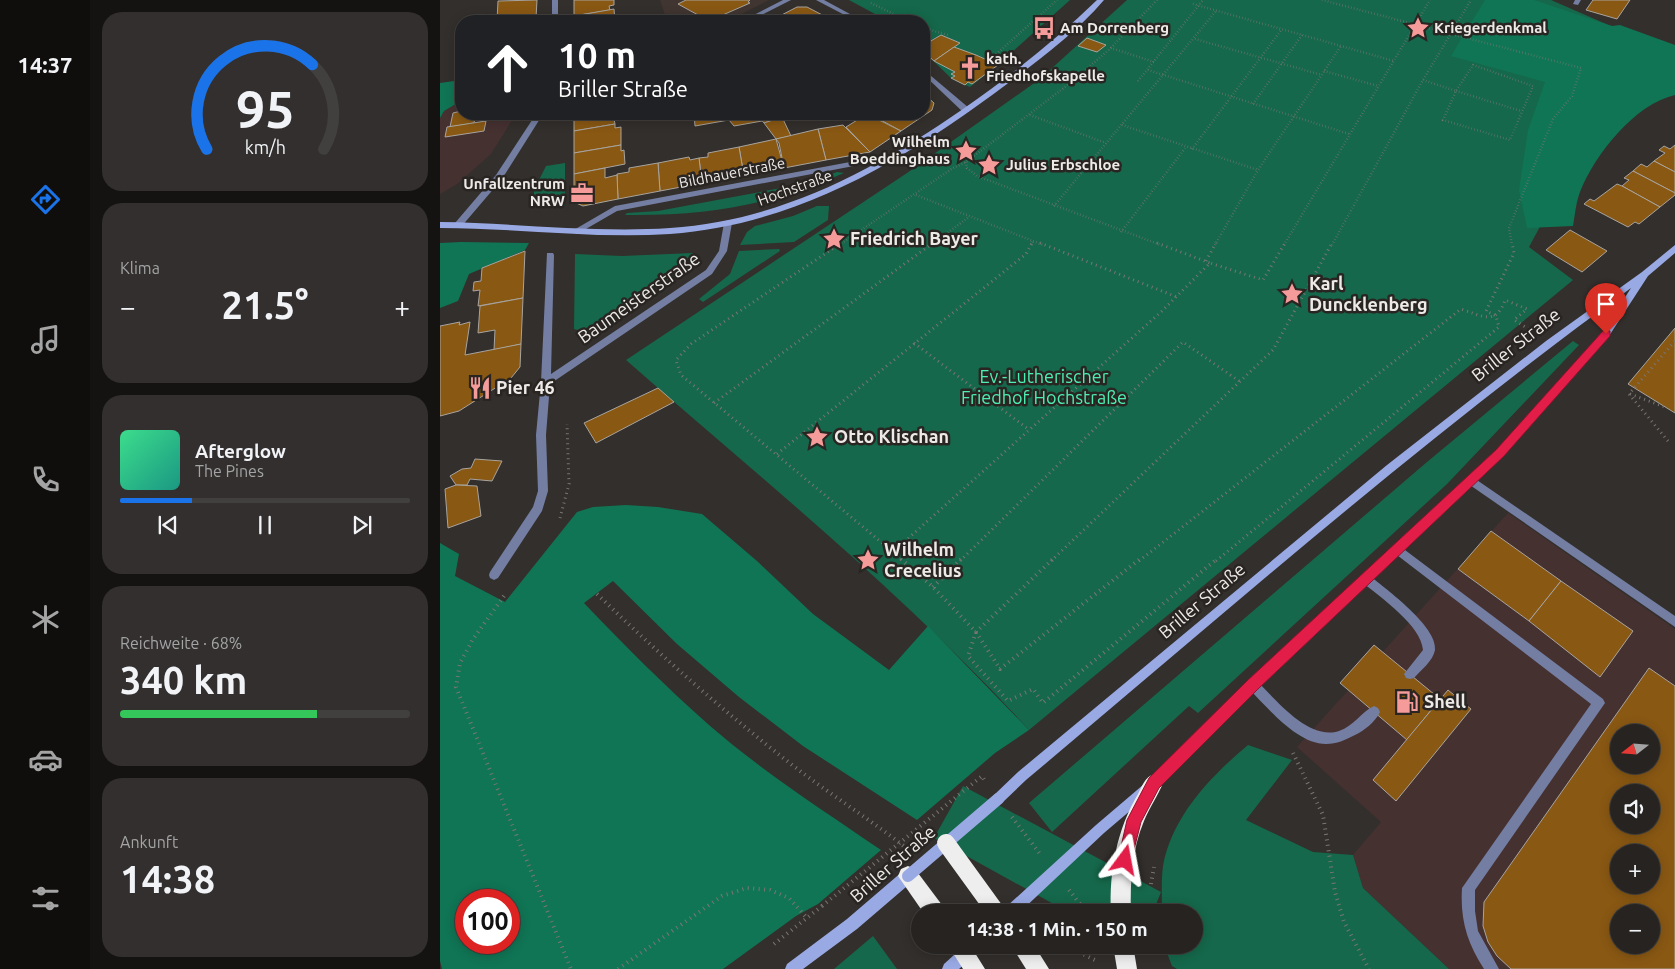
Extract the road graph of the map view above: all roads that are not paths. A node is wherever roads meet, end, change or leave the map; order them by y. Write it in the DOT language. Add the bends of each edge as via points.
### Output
graph roads {
  1 [pos="556,0"];
  2 [pos="788,0"];
  3 [pos="819,0"];
  4 [pos="1101,0"];
  5 [pos="555,15"];
  6 [pos="758,15"];
  7 [pos="848,15"];
  8 [pos="930,77"];
  9 [pos="966,110"];
  10 [pos="535,120"];
  11 [pos="898,155"];
  12 [pos="728,223"];
  13 [pos="440,225"];
  14 [pos="458,225"];
  15 [pos="576,231"];
  16 [pos="1675,248"];
  17 [pos="550,255"];
  18 [pos="1645,274"];
  19 [pos="546,382"];
  20 [pos="1471,480"];
  21 [pos="1397,549"];
  22 [pos="494,574"];
  23 [pos="1366,579"];
  24 [pos="1675,622"];
  25 [pos="1410,674"];
  26 [pos="1253,685"];
  27 [pos="1374,712"];
  28 [pos="1154,783"];
  29 [pos="946,843"];
  30 [pos="908,876"];
  31 [pos="929,904"];
  32 [pos="990,904"];
  33 [pos="1020,904"];
  34 [pos="1121,904"];
  35 [pos="967,954"];
  36 [pos="1028,954"];
  37 [pos="1124,954"];
  38 [pos="792,969"];
  39 [pos="948,969"];
  40 [pos="1039,969"];
  41 [pos="1126,969"];
  42 [pos="1492,969"];
  1 -- 5 [label="street"];
  2 -- 6 [label="street"];
  3 -- 7 [label="street"];
  4 -- 9 [label="main road, Hochstraße" via="1026,66"];
  8 -- 9 [label="street"];
  9 -- 11 [label="main road, Hochstraße"];
  10 -- 14 [label="street" via="499,177"];
  11 -- 12 [label="main road, Hochstraße" via="848,183 812,198"];
  11 -- 15 [label="street, Bildhauerstraße" via="614,210"];
  12 -- 15 [label="main road, Hochstraße" via="671,231"];
  12 -- 19 [label="street, Baumeisterstraße" via="723,251 709,272"];
  13 -- 14 [label="main road, Hochstraße"];
  14 -- 15 [label="main road, Hochstraße"];
  16 -- 18 [label="main road, Briller Straße"];
  17 -- 19 [label="street"];
  18 -- 20 [label="main road, Briller Straße" via="1606,334 1500,453"];
  18 -- 29 [label="main road, Briller Straße, bridge" via="1549,343 1390,468"];
  19 -- 22 [label="street" via="541,430 543,490 538,508"];
  20 -- 21 [label="main road, Briller Straße"];
  20 -- 24 [label="street"];
  21 -- 23 [label="main road, Briller Straße"];
  21 -- 42 [label="street" via="1599,704 1469,888 1466,911 1473,942"];
  23 -- 25 [label="street" via="1422,629 1429,640 1426,656"];
  23 -- 26 [label="main road, Briller Straße"];
  26 -- 27 [label="street" via="1304,732 1321,739 1340,738 1360,729"];
  26 -- 28 [label="main road, Briller Straße"];
  28 -- 33 [label="main road, Briller Straße"];
  28 -- 34 [label="highway" via="1134,820 1122,873"];
  29 -- 30 [label="main road, Briller Straße, bridge"];
  29 -- 32 [label="highway, bridge"];
  30 -- 31 [label="highway"];
  30 -- 38 [label="main road, Briller Straße"];
  35 -- 39 [label="main road"];
  36 -- 40 [label="highway"];
  37 -- 41 [label="highway"];
}
